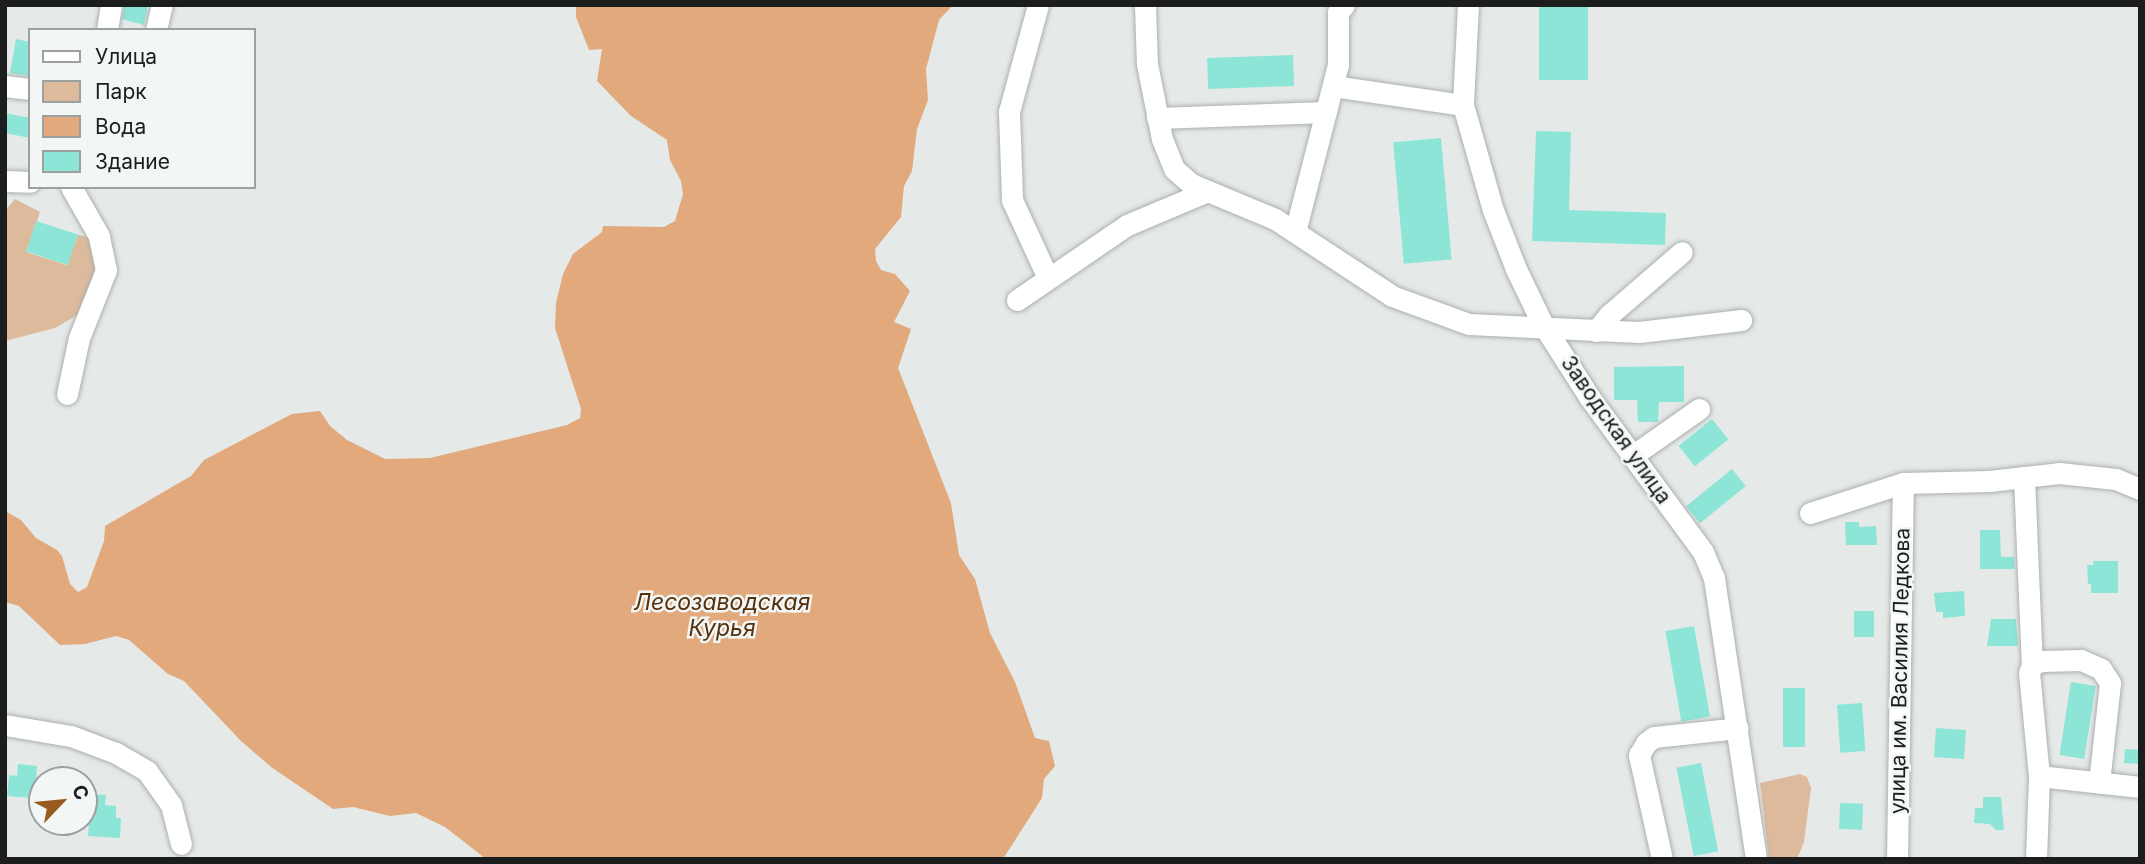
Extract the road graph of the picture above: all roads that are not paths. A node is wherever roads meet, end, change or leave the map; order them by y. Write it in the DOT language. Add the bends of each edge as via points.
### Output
graph roads {
  1 [pos="111,5"];
  2 [pos="162,5"];
  3 [pos="1038,5"];
  4 [pos="1144,5"];
  5 [pos="1344,5"];
  6 [pos="1468,5"];
  7 [pos="107,28"];
  8 [pos="156,28"];
  9 [pos="5,86"];
  10 [pos="1333,86"];
  11 [pos="28,89"];
  12 [pos="1463,105"];
  13 [pos="1326,112"];
  14 [pos="1157,118"];
  15 [pos="5,181"];
  16 [pos="28,182"];
  17 [pos="72,189"];
  18 [pos="1208,191"];
  19 [pos="1295,232"];
  20 [pos="1682,252"];
  21 [pos="1048,278"];
  22 [pos="1017,300"];
  23 [pos="1741,320"];
  24 [pos="1545,327"];
  25 [pos="1596,331"];
  26 [pos="66,394"];
  27 [pos="1699,409"];
  28 [pos="1632,456"];
  29 [pos="2024,477"];
  30 [pos="1903,483"];
  31 [pos="2140,489"];
  32 [pos="1810,513"];
  33 [pos="2030,669"];
  34 [pos="5,725"];
  35 [pos="1738,728"];
  36 [pos="2039,776"];
  37 [pos="2099,782"];
  38 [pos="2140,787"];
  39 [pos="181,844"];
  40 [pos="1662,859"];
  41 [pos="1756,859"];
  42 [pos="1897,859"];
  43 [pos="2036,859"];
  1 -- 7 [label="street"];
  2 -- 8 [label="street"];
  3 -- 21 [label="street" via="1009,112 1012,200"];
  4 -- 14 [label="street" via="1147,64"];
  5 -- 10 [label="street" via="1338,12 1338,65"];
  6 -- 12 [label="street, Заводская улица"];
  9 -- 11 [label="street"];
  10 -- 12 [label="street"];
  10 -- 13 [label="street"];
  12 -- 24 [label="street, Заводская улица" via="1493,210"];
  13 -- 14 [label="street"];
  13 -- 19 [label="street"];
  14 -- 18 [label="street" via="1174,169"];
  15 -- 16 [label="street"];
  17 -- 26 [label="street" via="99,236 106,270 79,338"];
  18 -- 19 [label="street"];
  18 -- 21 [label="street" via="1127,225"];
  19 -- 24 [label="street" via="1392,296 1469,324"];
  20 -- 25 [label="street"];
  21 -- 22 [label="street"];
  23 -- 25 [label="street" via="1639,332"];
  24 -- 25 [label="street"];
  24 -- 28 [label="street, Заводская улица"];
  27 -- 28 [label="street"];
  28 -- 35 [label="street, Заводская улица" via="1707,561 1714,578"];
  29 -- 30 [label="street"];
  29 -- 31 [label="street" via="2059,472 2116,479"];
  29 -- 33 [label="street"];
  30 -- 32 [label="street"];
  30 -- 42 [label="street, улица им. Василия Ледкова"];
  33 -- 36 [label="street"];
  33 -- 37 [label="street" via="2041,661 2081,660 2101,669 2110,683"];
  34 -- 39 [label="street" via="71,736 147,771 171,806"];
  35 -- 40 [label="street" via="1654,737 1639,755"];
  35 -- 41 [label="street, Заводская улица"];
  36 -- 37 [label="street"];
  36 -- 43 [label="street"];
  37 -- 38 [label="street"];
}
